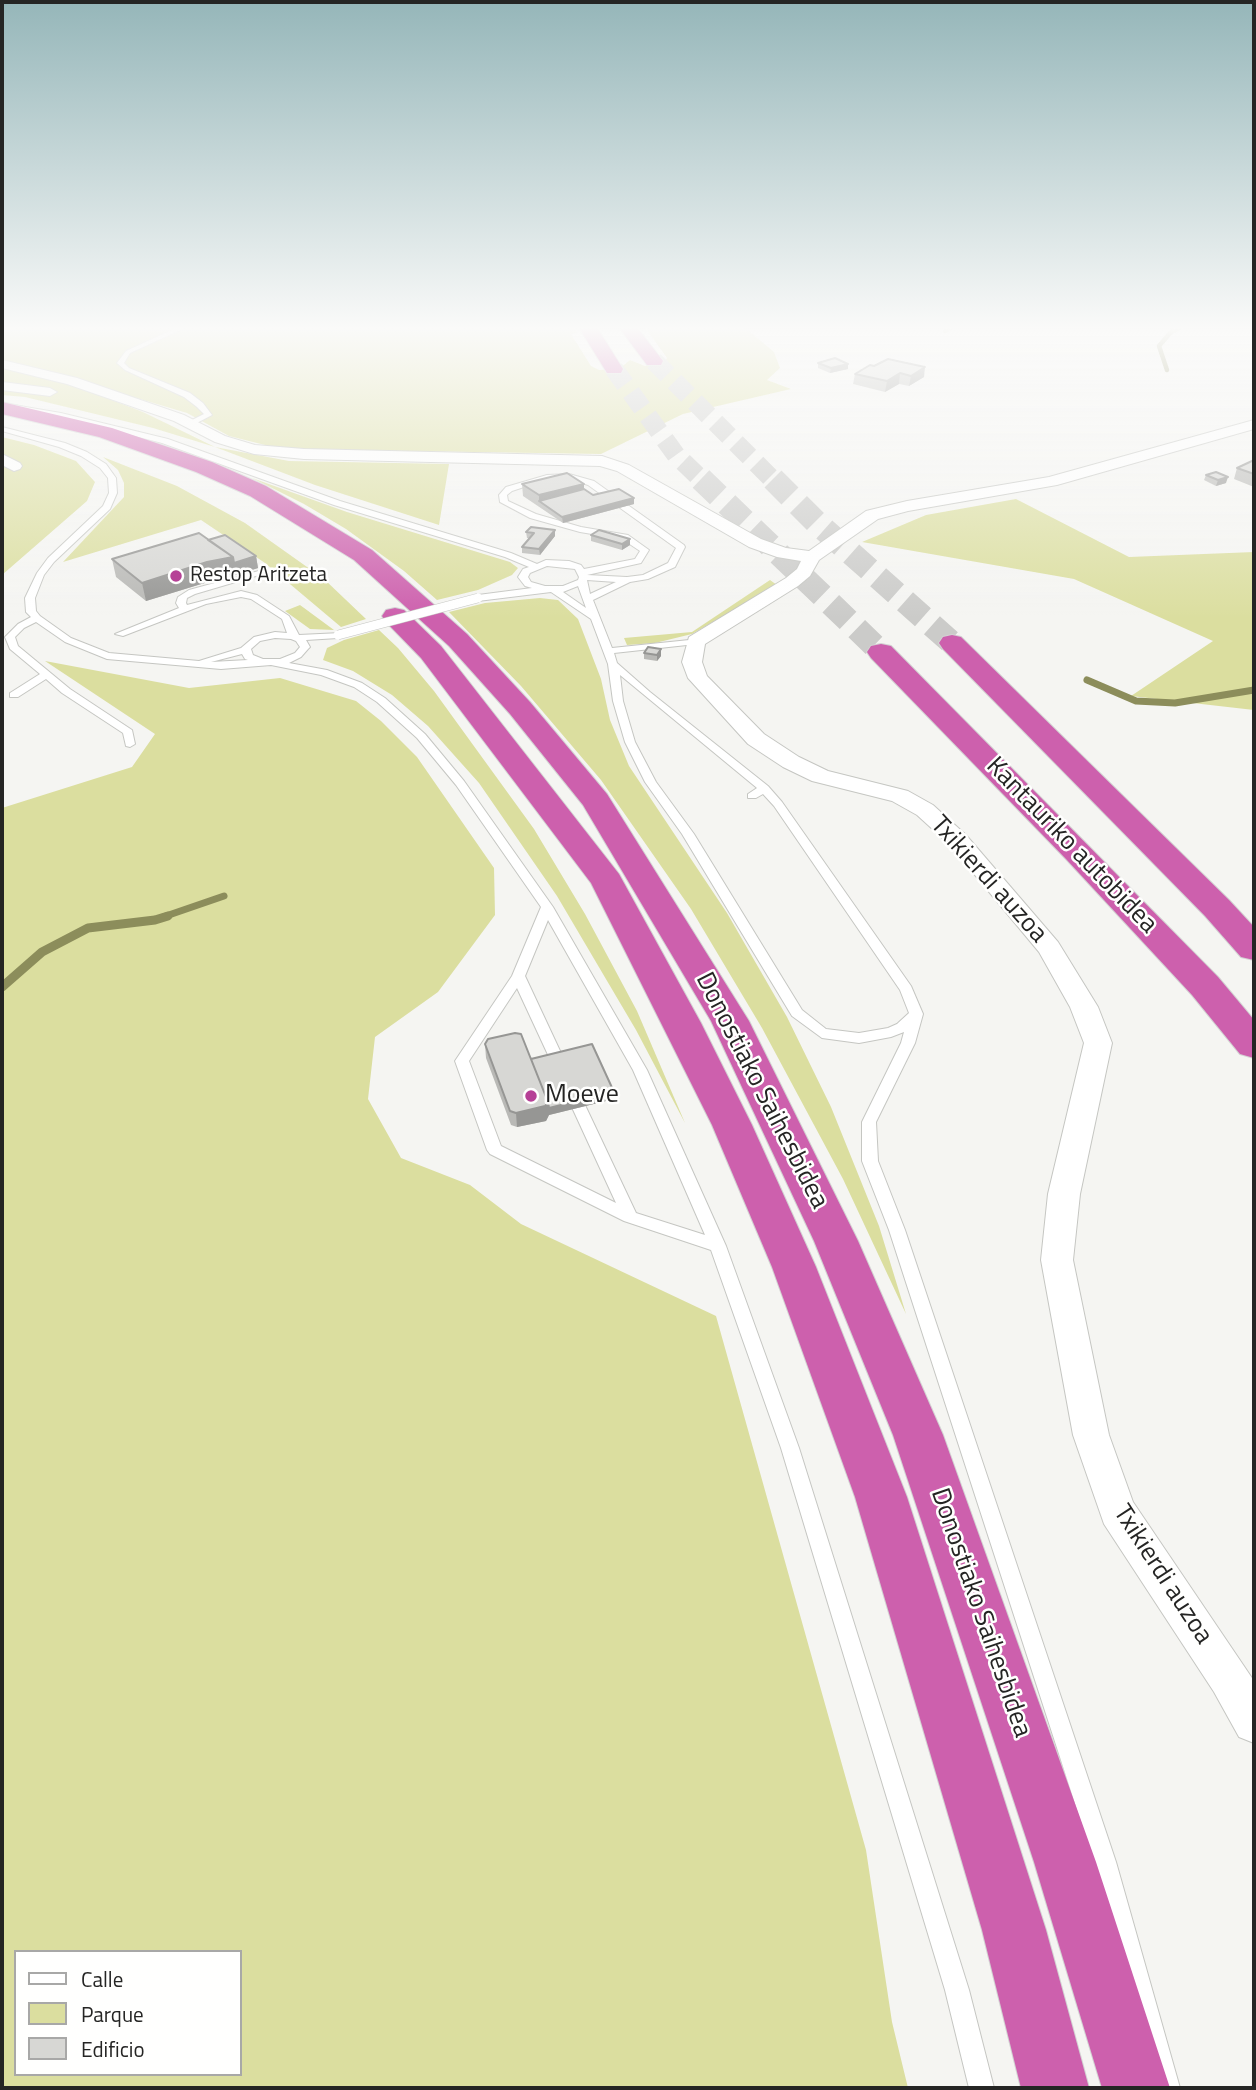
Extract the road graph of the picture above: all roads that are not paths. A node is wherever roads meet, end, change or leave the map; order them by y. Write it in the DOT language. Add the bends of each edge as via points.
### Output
graph roads {
  1 [pos="20,424"];
  2 [pos="71,424"];
  3 [pos="96,424"];
  4 [pos="190,424"];
  5 [pos="1254,424"];
  6 [pos="2,429"];
  7 [pos="812,557"];
  8 [pos="535,566"];
  9 [pos="263,571"];
  10 [pos="523,577"];
  11 [pos="583,577"];
  12 [pos="627,580"];
  13 [pos="549,589"];
  14 [pos="478,598"];
  15 [pos="589,598"];
  16 [pos="184,609"];
  17 [pos="276,612"];
  18 [pos="594,617"];
  19 [pos="37,618"];
  20 [pos="50,628"];
  21 [pos="16,631"];
  22 [pos="120,634"];
  23 [pos="338,635"];
  24 [pos="266,636"];
  25 [pos="295,637"];
  26 [pos="696,642"];
  27 [pos="952,643"];
  28 [pos="246,650"];
  29 [pos="302,652"];
  30 [pos="881,652"];
  31 [pos="611,657"];
  32 [pos="262,662"];
  33 [pos="196,663"];
  34 [pos="275,663"];
  35 [pos="323,672"];
  36 [pos="46,675"];
  37 [pos="14,695"];
  38 [pos="130,744"];
  39 [pos="547,907"];
  40 [pos="1254,949"];
  41 [pos="517,976"];
  42 [pos="916,1014"];
  43 [pos="1254,1045"];
  44 [pos="630,1217"];
  45 [pos="718,1247"];
  46 [pos="1254,1722"];
  47 [pos="982,2088"];
  48 [pos="1055,2088"];
  49 [pos="1136,2088"];
  50 [pos="1168,2088"];
  1 -- 48 [label="highway, Donostiako Saihesbidea" via="85,440 183,474 286,528 336,564 431,652 607,881 737,1137 794,1267 881,1497 1014,1930"];
  2 -- 49 [label="highway, Donostiako Saihesbidea" via="204,467 299,514 363,555 458,640 520,708 596,802 642,873 736,1033 836,1241 913,1423 1061,1849"];
  3 -- 8 [label="lane" via="165,441 337,503"];
  4 -- 7 [label="street" via="234,444 275,452 602,461 657,486 755,543"];
  5 -- 7 [label="street" via="1051,482 872,515"];
  6 -- 19 [label="lane" via="62,444 103,466 112,478 113,493 107,507 40,575 30,598"];
  7 -- 26 [label="street" via="792,582"];
  8 -- 10 [label="lane"];
  8 -- 11 [label="lane" via="569,564"];
  9 -- 16 [label="lane" via="192,592 183,597"];
  10 -- 13 [label="lane"];
  10 -- 14 [label="lane"];
  11 -- 12 [label="lane"];
  11 -- 12 [label="lane" via="638,561 645,550 625,537 533,516 504,502 509,489 547,477 569,476 591,483 681,547 672,565 645,578"];
  11 -- 13 [label="lane"];
  11 -- 15 [label="lane"];
  12 -- 15 [label="lane"];
  13 -- 14 [label="lane"];
  13 -- 18 [label="lane"];
  14 -- 23 [label="lane, bridge"];
  15 -- 18 [label="lane"];
  16 -- 17 [label="lane" via="241,594"];
  16 -- 22 [label="lane"];
  17 -- 24 [label="lane"];
  17 -- 25 [label="lane" via="286,618"];
  18 -- 31 [label="lane"];
  19 -- 20 [label="lane"];
  19 -- 21 [label="lane"];
  20 -- 21 [label="lane"];
  20 -- 33 [label="lane" via="107,656"];
  21 -- 36 [label="lane" via="10,643"];
  23 -- 25 [label="lane"];
  23 -- 29 [label="lane"];
  24 -- 25 [label="lane"];
  24 -- 28 [label="lane"];
  25 -- 29 [label="lane" via="304,643"];
  26 -- 31 [label="lane"];
  26 -- 46 [label="street, Txikierdi auzoa" via="692,662 698,678 755,739 820,776 900,796 925,810 958,840 1049,948 1084,1007 1098,1043 1064,1194 1057,1260 1091,1435 1117,1511 1229,1677"];
  27 -- 40 [label="highway"];
  28 -- 32 [label="lane" via="248,657"];
  28 -- 33 [label="lane"];
  29 -- 34 [label="lane"];
  29 -- 35 [label="lane"];
  30 -- 43 [label="highway, Kantauriko autobidea" via="1097,872"];
  31 -- 42 [label="lane" via="646,694 758,792 778,804 906,989"];
  31 -- 42 [label="lane" via="630,742 797,1013 822,1033 859,1038 891,1032"];
  32 -- 33 [label="lane" via="238,666"];
  32 -- 34 [label="lane"];
  34 -- 35 [label="lane"];
  35 -- 39 [label="lane" via="358,685 381,700 421,736"];
  36 -- 37 [label="lane"];
  36 -- 38 [label="lane" via="128,732"];
  39 -- 41 [label="lane"];
  39 -- 45 [label="lane" via="640,1070"];
  41 -- 44 [label="lane"];
  41 -- 44 [label="lane" via="462,1061 495,1150"];
  42 -- 50 [label="lane" via="908,1043 869,1122 870,1161 897,1230 1101,1850"];
  44 -- 45 [label="lane"];
  45 -- 47 [label="lane" via="790,1448 957,1990"];
}
